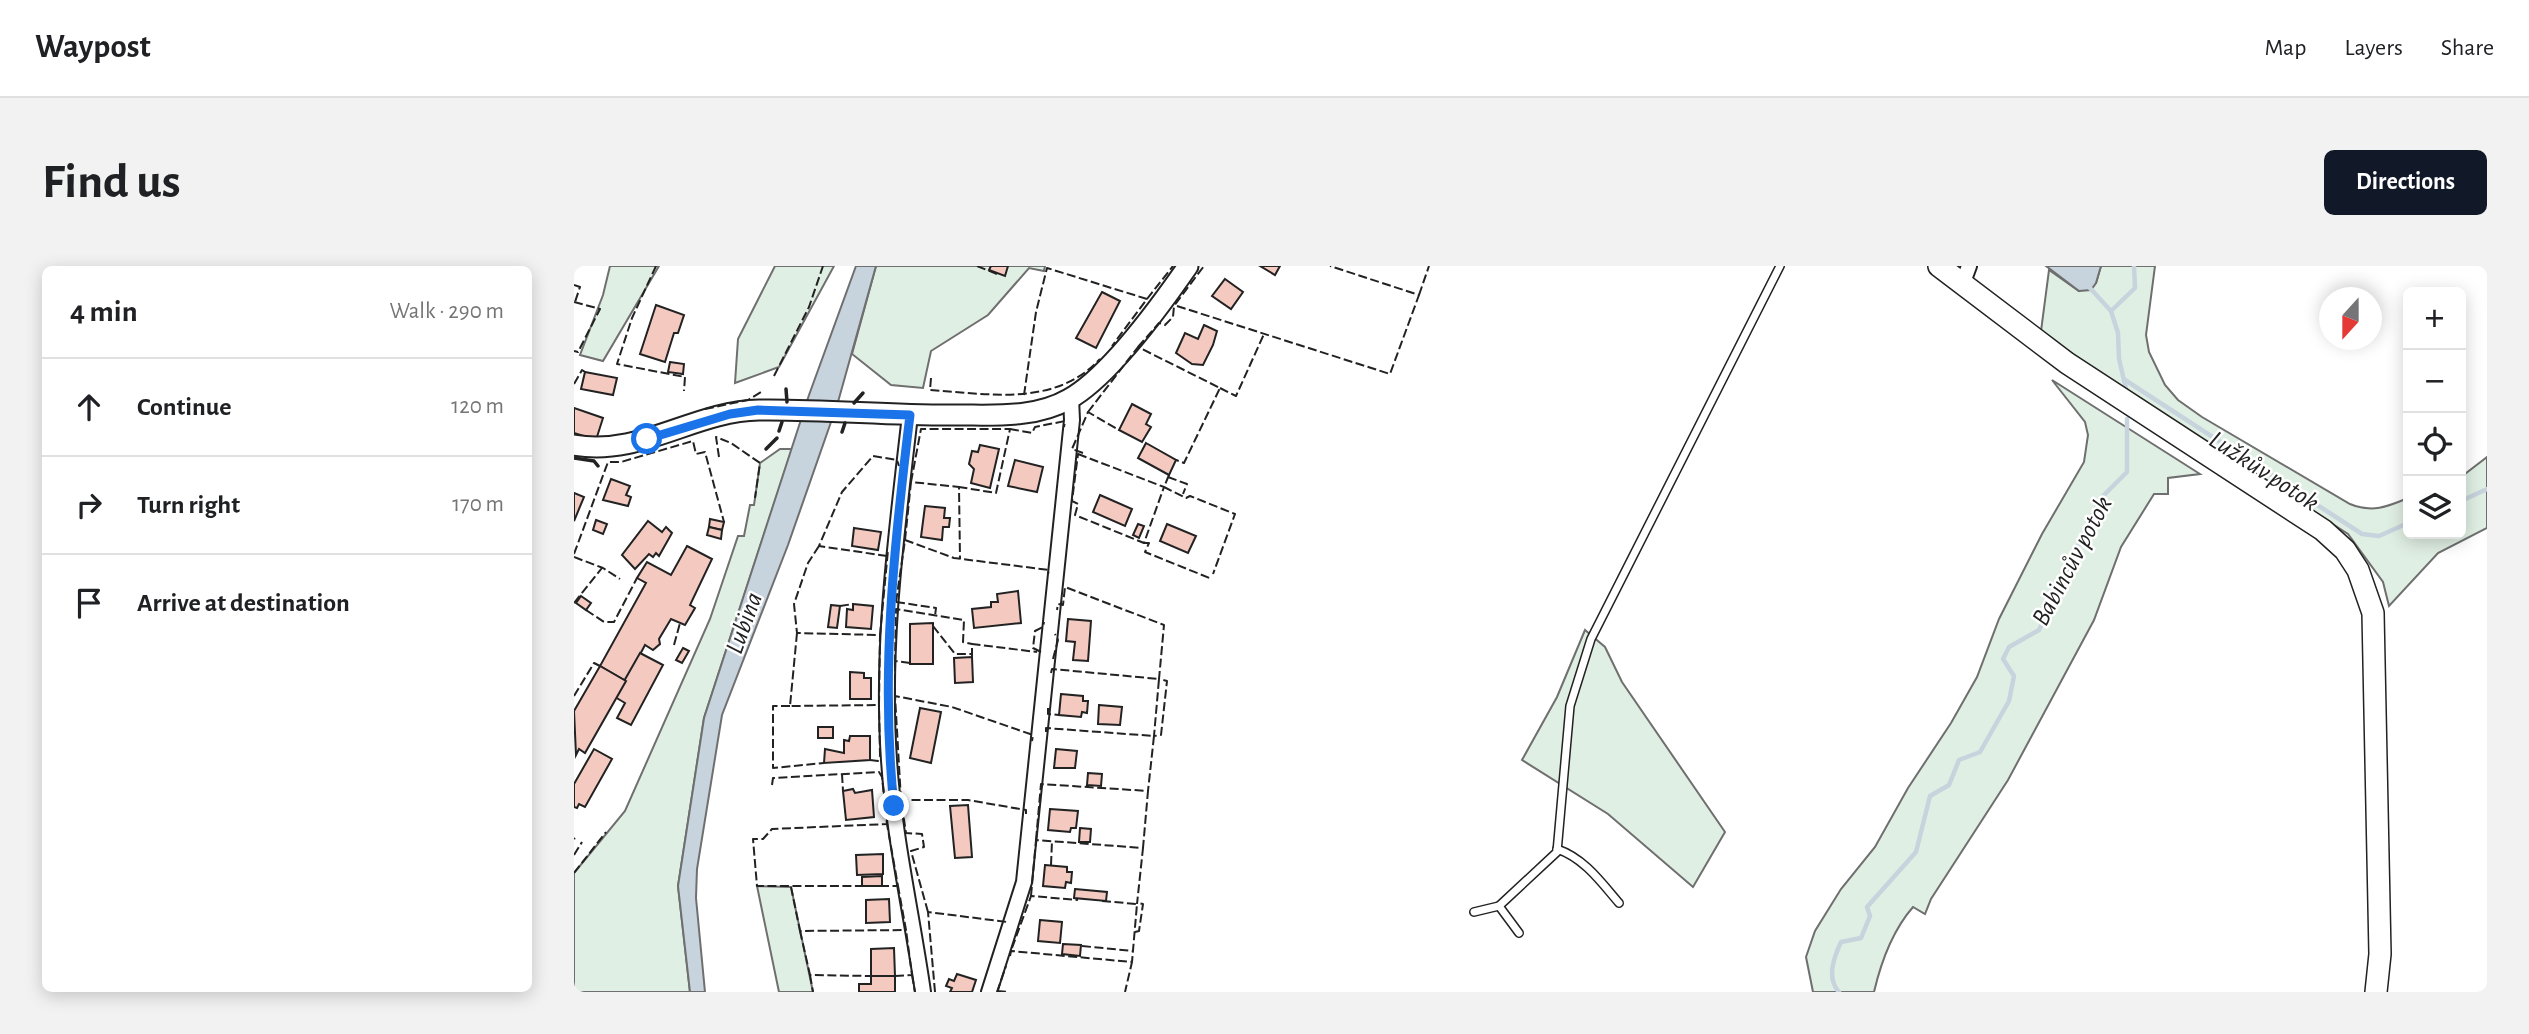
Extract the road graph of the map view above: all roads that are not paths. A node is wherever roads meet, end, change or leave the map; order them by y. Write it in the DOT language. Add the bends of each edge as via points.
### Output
graph roads {
  1 [pos="1188,266"];
  2 [pos="1780,266"];
  3 [pos="1939,266"];
  4 [pos="1966,275"];
  5 [pos="1071,398"];
  6 [pos="910,415"];
  7 [pos="574,445"];
  8 [pos="1558,849"];
  9 [pos="1619,903"];
  10 [pos="1499,906"];
  11 [pos="1474,912"];
  12 [pos="1518,933"];
  13 [pos="923,992"];
  14 [pos="989,992"];
  15 [pos="2376,992"];
  1 -- 5 [label="main road" via="1098,376"];
  2 -- 8 [label="lane" via="1591,639 1570,706"];
  3 -- 4 [label="main road"];
  4 -- 15 [label="main road" via="2067,363 2323,530 2358,570 2370,600 2376,663"];
  5 -- 6 [label="main road" via="1028,412"];
  5 -- 14 [label="street" via="1024,882"];
  6 -- 7 [label="main road" via="758,410 617,447"];
  6 -- 13 [label="street" via="889,610 888,734 894,806"];
  8 -- 9 [label="lane" via="1589,868"];
  8 -- 10 [label="lane"];
  10 -- 11 [label="lane"];
  10 -- 12 [label="lane"];
}
